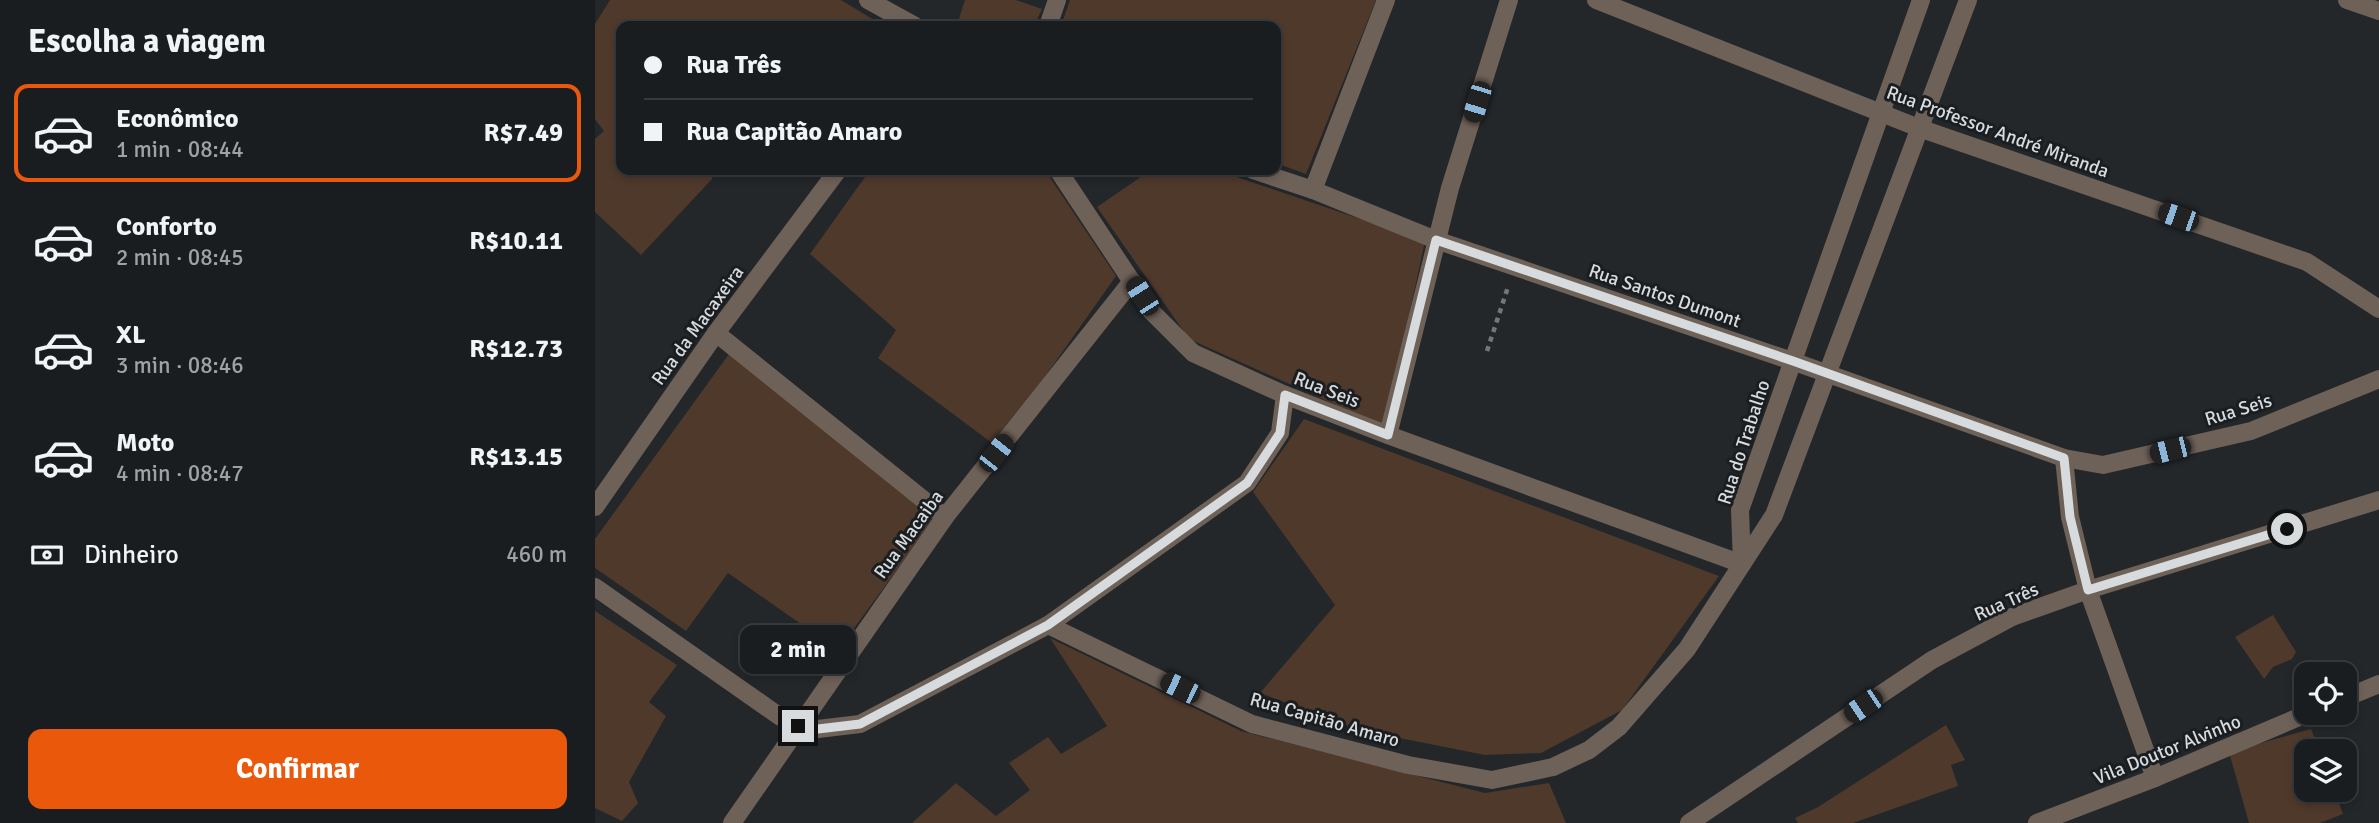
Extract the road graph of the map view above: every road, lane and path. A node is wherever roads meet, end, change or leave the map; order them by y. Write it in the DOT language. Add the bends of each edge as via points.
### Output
graph roads {
  1 [pos="869,0"];
  2 [pos="1057,0"];
  3 [pos="1386,0"];
  4 [pos="1509,0"];
  5 [pos="1596,0"];
  6 [pos="1921,0"];
  7 [pos="1968,0"];
  8 [pos="2347,0"];
  9 [pos="2379,11"];
  10 [pos="906,21"];
  11 [pos="1050,21"];
  12 [pos="1882,112"];
  13 [pos="1919,128"];
  14 [pos="834,175"];
  15 [pos="1061,175"];
  16 [pos="1269,175"];
  17 [pos="1313,190"];
  18 [pos="1436,240"];
  19 [pos="1515,266"];
  20 [pos="1132,281"];
  21 [pos="2379,309"];
  22 [pos="716,333"];
  23 [pos="1487,351"];
  24 [pos="1793,361"];
  25 [pos="1826,374"];
  26 [pos="2379,379"];
  27 [pos="1285,395"];
  28 [pos="1388,435"];
  29 [pos="2064,458"];
  30 [pos="2379,500"];
  31 [pos="595,507"];
  32 [pos="945,517"];
  33 [pos="1742,564"];
  34 [pos="595,587"];
  35 [pos="2088,590"];
  36 [pos="1048,625"];
  37 [pos="2379,684"];
  38 [pos="2357,693"];
  39 [pos="2294,719"];
  40 [pos="798,726"];
  41 [pos="2155,778"];
  42 [pos="732,823"];
  43 [pos="1689,823"];
  44 [pos="2038,823"];
  1 -- 10 [label="street"];
  2 -- 11 [label="street"];
  3 -- 17 [label="street"];
  4 -- 18 [label="street"];
  5 -- 12 [label="street, Rua Professor André Miranda"];
  6 -- 12 [label="street, Rua do Trabalho"];
  7 -- 13 [label="street"];
  8 -- 9 [label="street"];
  12 -- 13 [label="street, Rua Professor André Miranda"];
  12 -- 24 [label="street, Rua do Trabalho"];
  13 -- 21 [label="street, Rua Professor André Miranda" via="2307,262"];
  13 -- 25 [label="street"];
  14 -- 22 [label="street, Rua da Macaxeira"];
  15 -- 20 [label="street, Rua Seis"];
  16 -- 17 [label="street, Rua Santos Dumont"];
  17 -- 18 [label="street, Rua Santos Dumont"];
  18 -- 19 [label="street, Rua Santos Dumont"];
  18 -- 28 [label="street"];
  19 -- 23 [label="path"];
  19 -- 24 [label="street, Rua Santos Dumont"];
  20 -- 27 [label="street, Rua Seis" via="1152,312 1193,354"];
  20 -- 32 [label="street, Rua Macaiba"];
  22 -- 31 [label="street, Rua da Macaxeira"];
  22 -- 32 [label="street"];
  24 -- 25 [label="street, Rua Santos Dumont"];
  24 -- 33 [label="street, Rua do Trabalho" via="1740,510"];
  25 -- 29 [label="street, Rua Santos Dumont"];
  25 -- 33 [label="street" via="1775,515"];
  26 -- 29 [label="street, Rua Seis" via="2251,430 2103,465"];
  27 -- 28 [label="street, Rua Seis"];
  27 -- 36 [label="street" via="1280,433 1247,483"];
  28 -- 33 [label="street, Rua Seis"];
  29 -- 35 [label="street" via="2070,517"];
  30 -- 35 [label="street, Rua Três"];
  32 -- 40 [label="street, Rua Macaiba"];
  33 -- 36 [label="street, Rua Capitão Amaro" via="1687,649 1619,727 1590,750 1553,767 1492,780 1408,765 1252,724"];
  34 -- 40 [label="street"];
  35 -- 41 [label="street"];
  35 -- 43 [label="street, Rua Três" via="2012,617 1932,660"];
  36 -- 40 [label="street" via="860,724 818,729"];
  37 -- 38 [label="street"];
  39 -- 41 [label="street, Vila Doutor Alvinho"];
  40 -- 42 [label="street, Rua Macaiba"];
  41 -- 44 [label="street, Vila Doutor Alvinho"];
}
